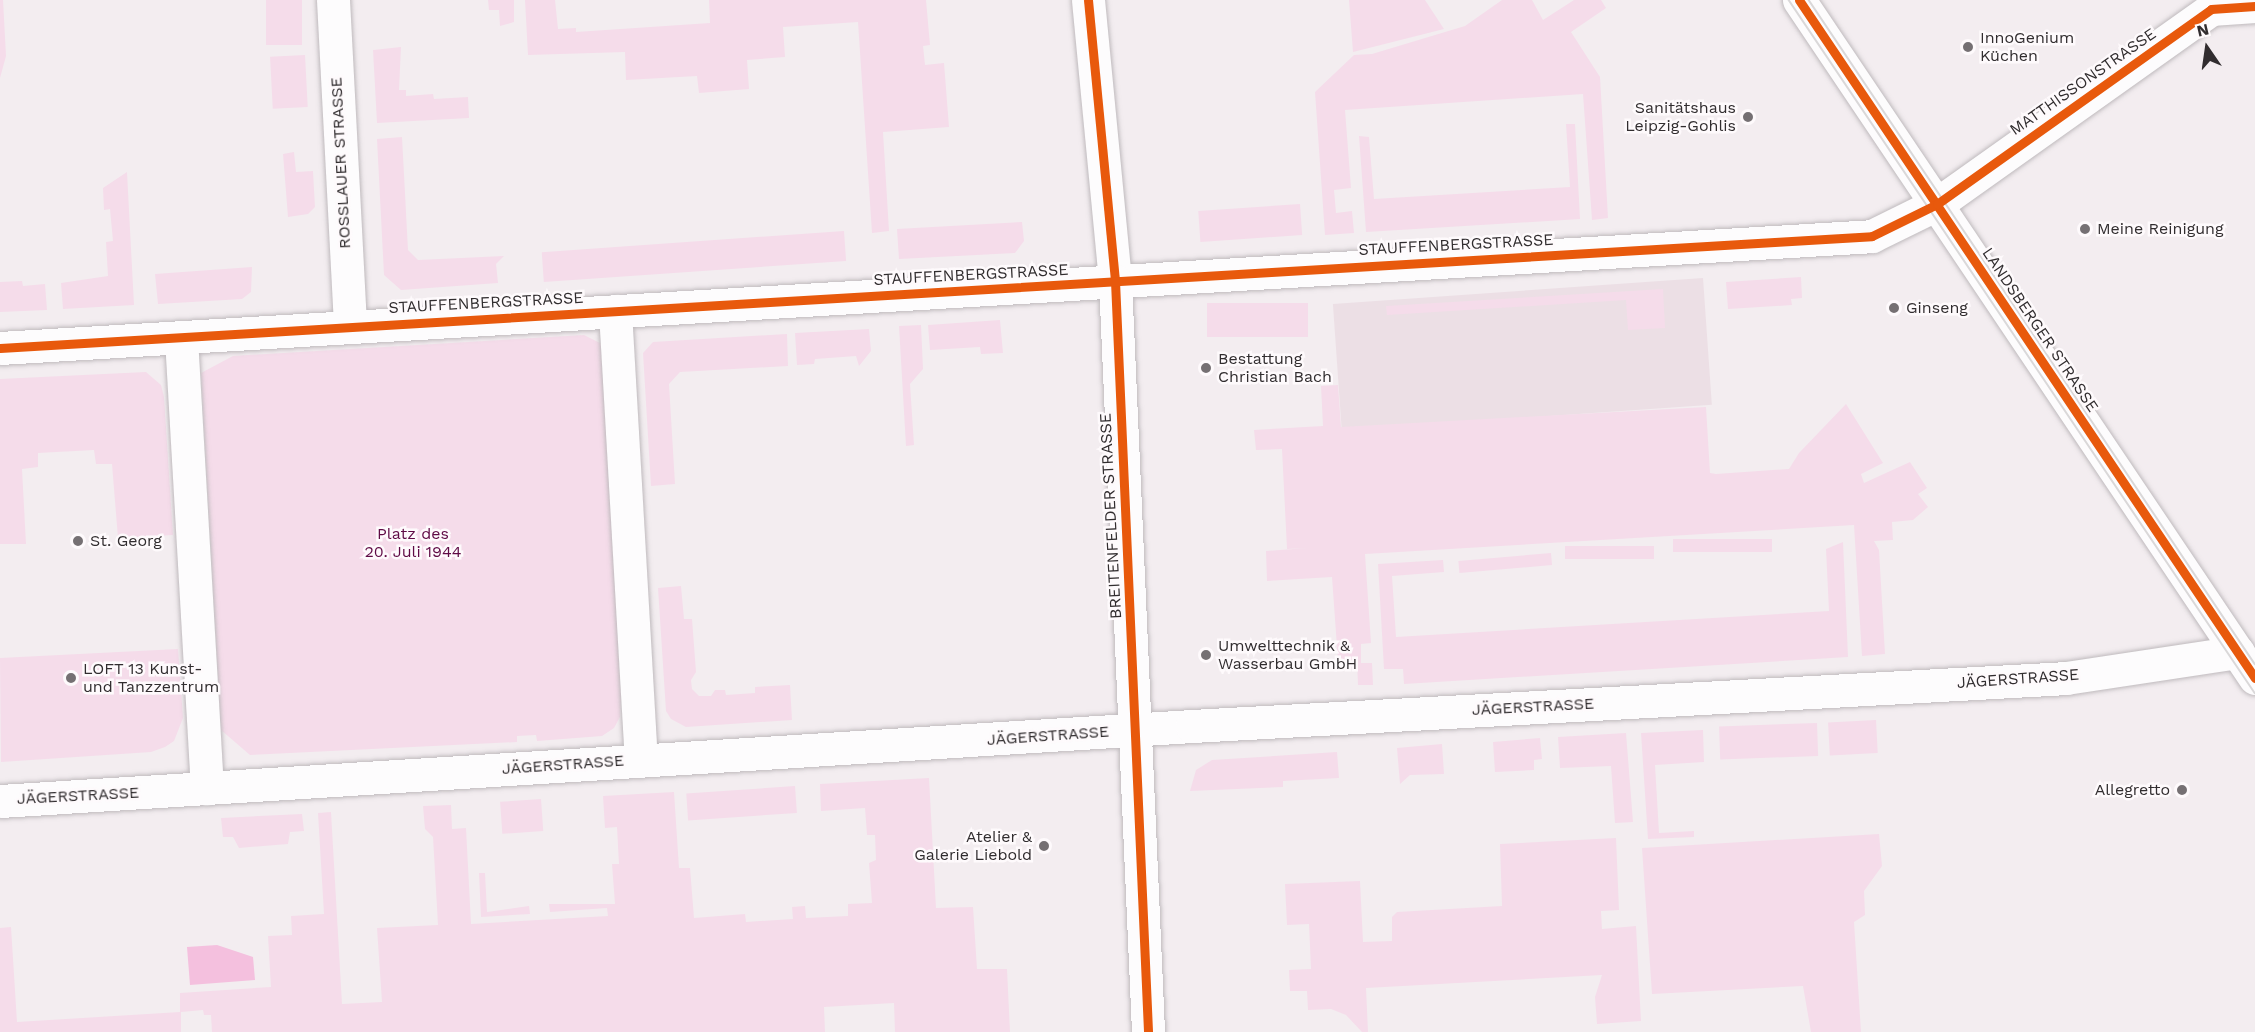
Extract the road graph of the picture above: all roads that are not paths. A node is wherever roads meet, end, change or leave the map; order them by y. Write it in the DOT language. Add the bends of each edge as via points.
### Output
graph roads {
  1 [pos="333,0"];
  2 [pos="1088,0"];
  3 [pos="1799,0"];
  4 [pos="2210,5"];
  5 [pos="2255,6"];
  6 [pos="1937,204"];
  7 [pos="1114,281"];
  8 [pos="615,311"];
  9 [pos="350,326"];
  10 [pos="181,338"];
  11 [pos="0,348"];
  12 [pos="2246,664"];
  13 [pos="1137,729"];
  14 [pos="641,760"];
  15 [pos="207,788"];
  16 [pos="0,801"];
  17 [pos="1148,1032"];
  1 -- 9 [label="street, ROSSLAUER STRASSE"];
  2 -- 7 [label="street, BREITENFELDER STRASSE"];
  3 -- 6 [label="street, LANDSBERGER STRASSE"];
  4 -- 5 [label="street, MATTHISSONSTRASSE"];
  4 -- 6 [label="street, MATTHISSONSTRASSE"];
  6 -- 7 [label="street, STAUFFENBERGSTRASSE" via="1872,236"];
  6 -- 12 [label="street, LANDSBERGER STRASSE"];
  7 -- 8 [label="street, STAUFFENBERGSTRASSE"];
  7 -- 13 [label="street, BREITENFELDER STRASSE"];
  8 -- 9 [label="street, STAUFFENBERGSTRASSE"];
  8 -- 14 [label="street"];
  9 -- 10 [label="street, STAUFFENBERGSTRASSE"];
  10 -- 11 [label="street, STAUFFENBERGSTRASSE"];
  10 -- 15 [label="street"];
  12 -- 13 [label="street, JÄGERSTRASSE" via="2066,678"];
  13 -- 14 [label="street, JÄGERSTRASSE"];
  13 -- 17 [label="street, BREITENFELDER STRASSE"];
  14 -- 15 [label="street, JÄGERSTRASSE"];
  15 -- 16 [label="street, JÄGERSTRASSE"];
}
